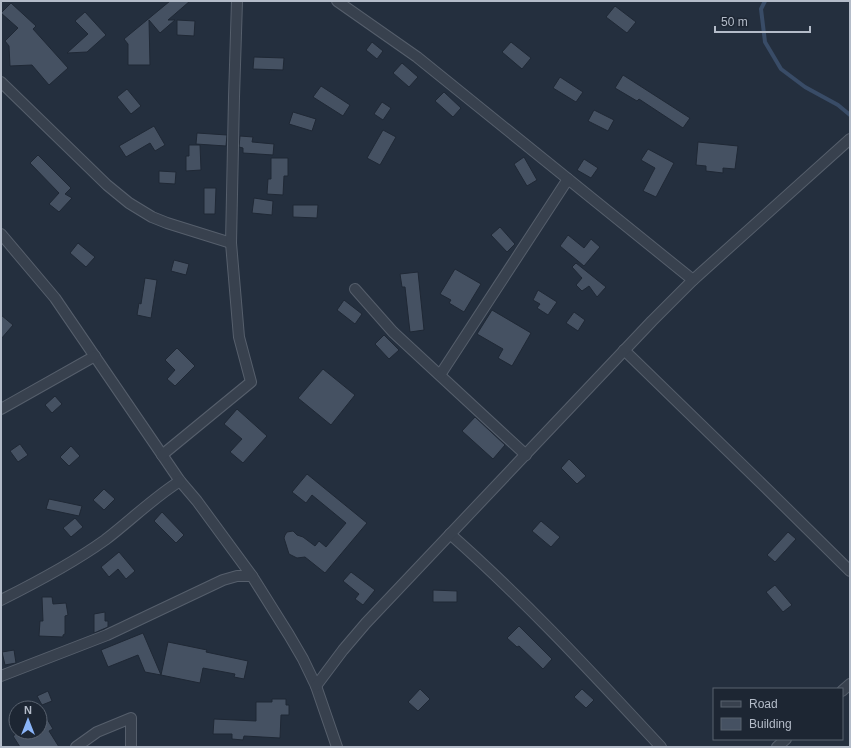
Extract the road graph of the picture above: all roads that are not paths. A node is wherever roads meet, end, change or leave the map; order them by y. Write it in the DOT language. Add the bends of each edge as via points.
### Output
graph roads {
  1 [pos="238,1"];
  2 [pos="337,1"];
  3 [pos="1,82"];
  4 [pos="850,139"];
  5 [pos="568,179"];
  6 [pos="1,234"];
  7 [pos="231,243"];
  8 [pos="693,280"];
  9 [pos="355,289"];
  10 [pos="624,350"];
  11 [pos="95,356"];
  12 [pos="440,376"];
  13 [pos="1,409"];
  14 [pos="526,455"];
  15 [pos="162,456"];
  16 [pos="180,481"];
  17 [pos="450,534"];
  18 [pos="850,572"];
  19 [pos="252,576"];
  20 [pos="1,600"];
  21 [pos="1,676"];
  22 [pos="316,686"];
  23 [pos="785,740"];
  24 [pos="660,746"];
  25 [pos="76,747"];
  26 [pos="131,747"];
  27 [pos="337,747"];
  28 [pos="777,747"];
  1 -- 7 [label="street"];
  2 -- 5 [label="street" via="417,57"];
  3 -- 7 [label="street" via="107,185 129,203 167,223"];
  4 -- 8 [label="street"];
  5 -- 8 [label="street"];
  5 -- 12 [label="street"];
  6 -- 11 [label="street" via="55,298"];
  7 -- 15 [label="street" via="239,337 251,382"];
  8 -- 10 [label="street"];
  9 -- 12 [label="street" via="393,332"];
  10 -- 14 [label="street"];
  10 -- 18 [label="street"];
  11 -- 13 [label="street"];
  11 -- 15 [label="street"];
  12 -- 14 [label="street"];
  14 -- 17 [label="street"];
  15 -- 16 [label="street"];
  16 -- 19 [label="street"];
  16 -- 20 [label="street" via="160,493 105,540"];
  17 -- 22 [label="street" via="343,650"];
  17 -- 24 [label="street" via="551,630"];
  19 -- 21 [label="street" via="236,576 223,580 107,635"];
  19 -- 22 [label="street" via="303,658"];
  22 -- 27 [label="street"];
  23 -- 28 [label="street"];
  25 -- 26 [label="street" via="97,732 131,718"];
}
